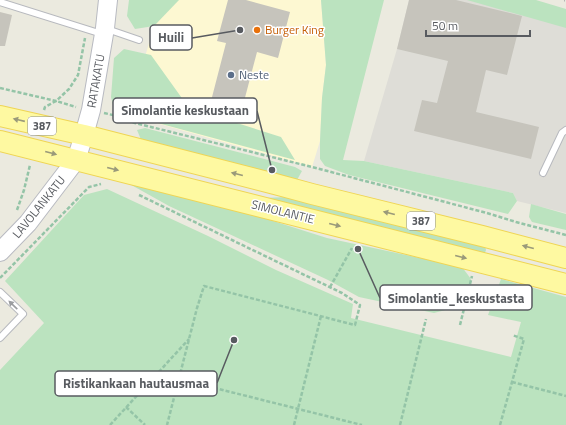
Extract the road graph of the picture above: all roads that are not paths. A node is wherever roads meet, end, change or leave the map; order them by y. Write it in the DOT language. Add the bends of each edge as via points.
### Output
graph roads {
  1 [pos="108,0"];
  2 [pos="0,2"];
  3 [pos="105,32"];
  4 [pos="139,40"];
  5 [pos="0,116"];
  6 [pos="566,130"];
  7 [pos="84,135"];
  8 [pos="0,140"];
  9 [pos="76,160"];
  10 [pos="543,173"];
  11 [pos="0,252"];
  12 [pos="566,258"];
  13 [pos="566,284"];
  14 [pos="0,292"];
  15 [pos="0,338"];
  1 -- 3 [label="main road, RATAKATU"];
  2 -- 3 [label="lane" via="87,30"];
  3 -- 4 [label="lane"];
  3 -- 7 [label="main road, RATAKATU"];
  7 -- 5 [label="main road, SIMOLANTIE / 387, one-way"];
  6 -- 10 [label="lane" via="562,133"];
  7 -- 9 [label="main road, RATAKATU"];
  12 -- 7 [label="main road, SIMOLANTIE / 387, one-way"];
  8 -- 9 [label="main road, SIMOLANTIE, one-way"];
  9 -- 11 [label="main road, LAVOLANKATU" via="28,223"];
  9 -- 13 [label="main road, SIMOLANTIE, one-way"];
  15 -- 14 [label="lane, one-way" via="23,314"];
}
